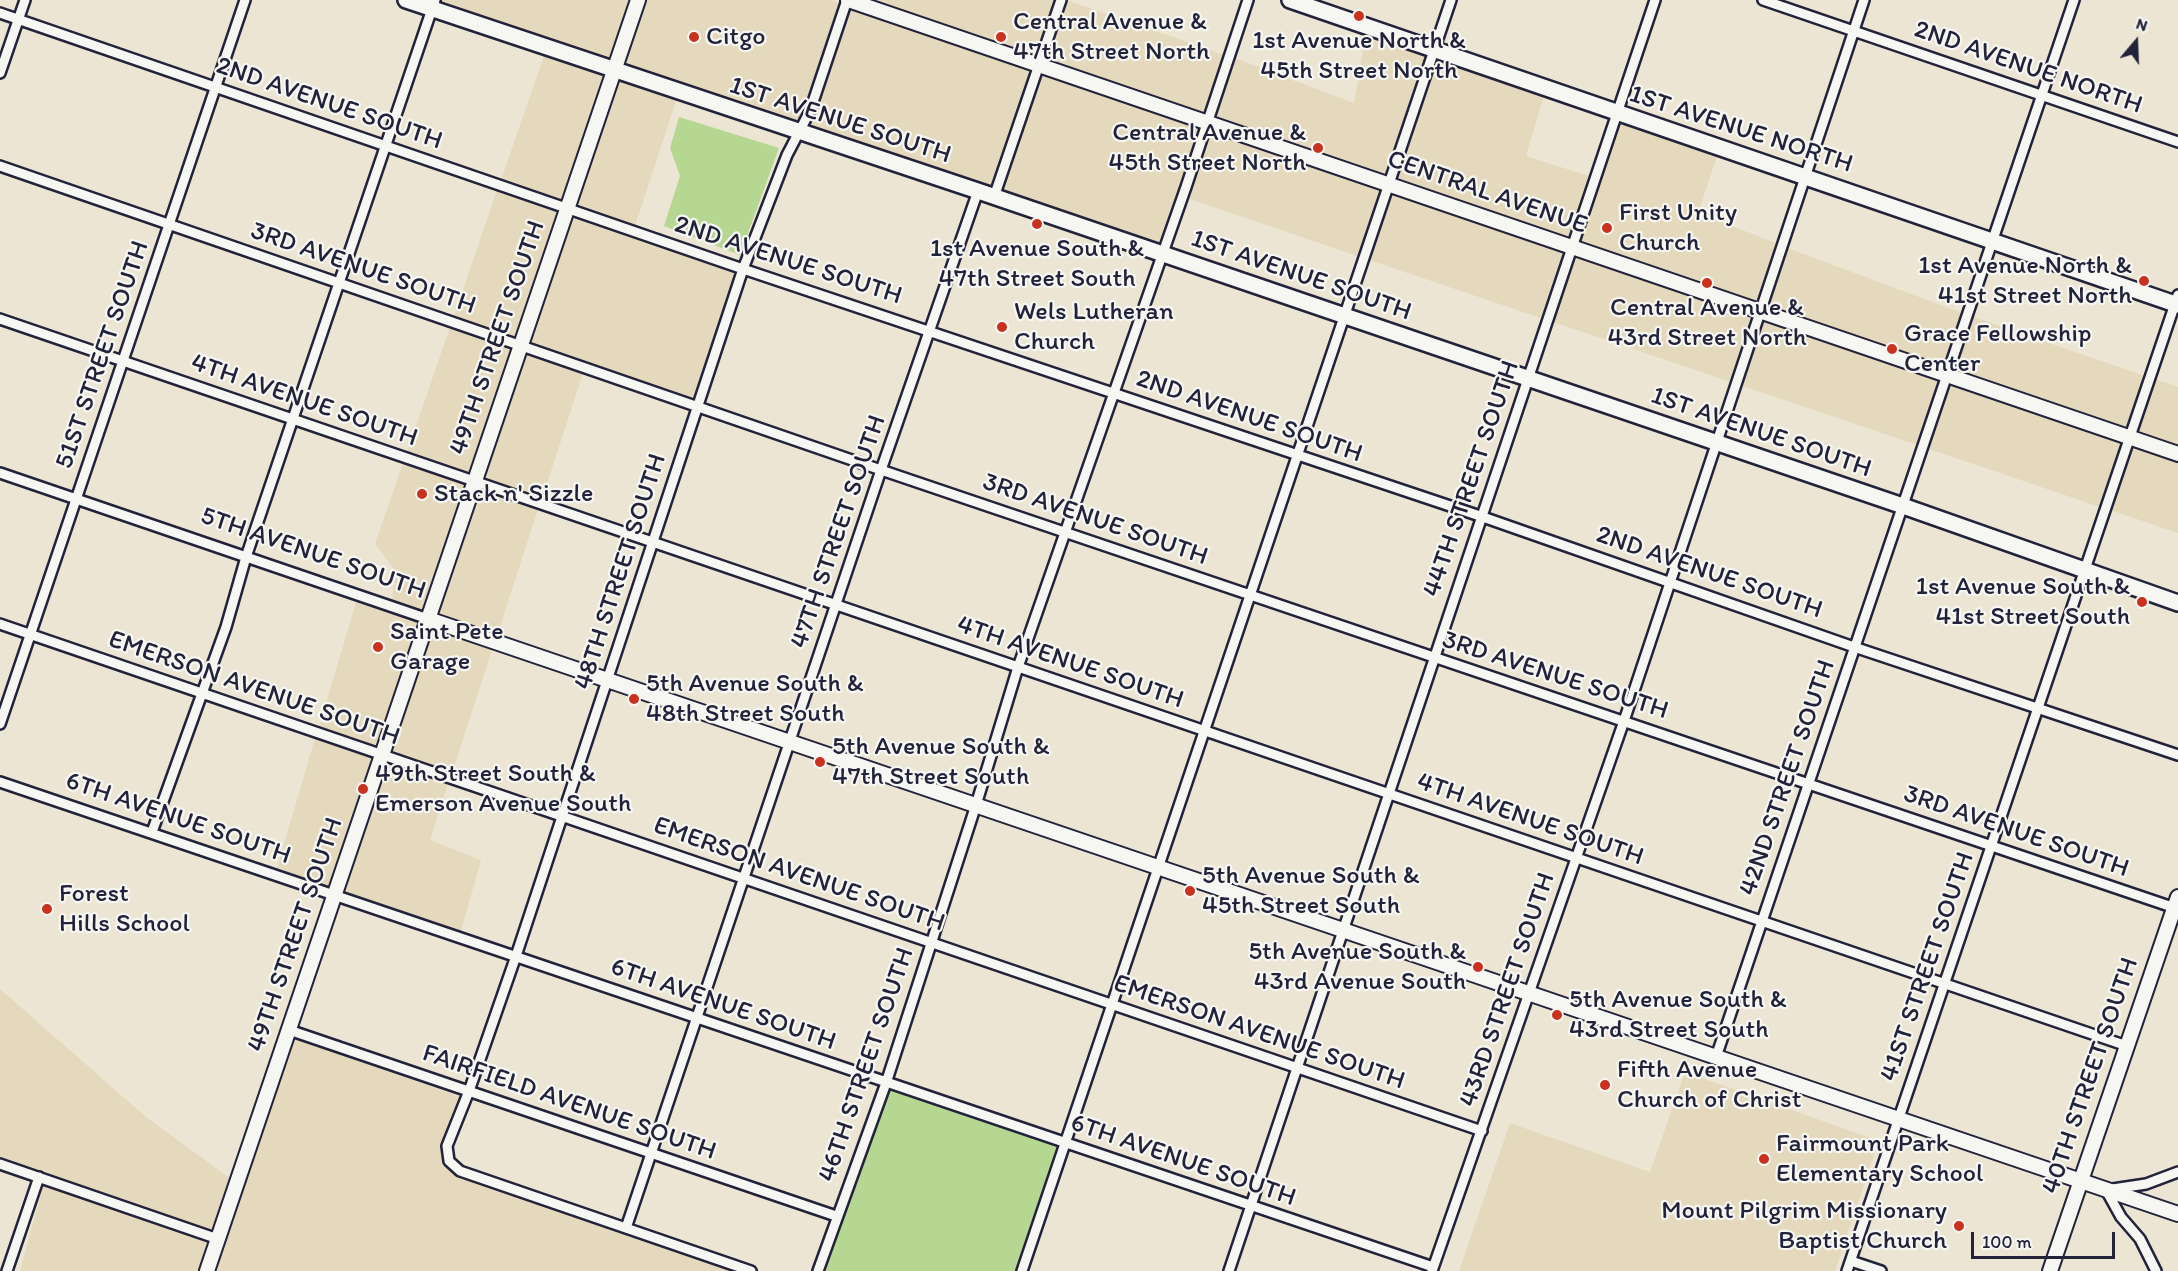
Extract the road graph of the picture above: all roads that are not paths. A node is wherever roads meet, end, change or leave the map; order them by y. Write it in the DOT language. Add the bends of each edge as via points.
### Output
graph roads {
  1 [pos="25,0"];
  2 [pos="245,0"];
  3 [pos="406,0"];
  4 [pos="638,0"];
  5 [pos="848,0"];
  6 [pos="1061,0"];
  7 [pos="1248,0"];
  8 [pos="1290,0"];
  9 [pos="1451,0"];
  10 [pos="1655,0"];
  11 [pos="1763,0"];
  12 [pos="1864,0"];
  13 [pos="2074,0"];
  14 [pos="434,5"];
  15 [pos="0,13"];
  16 [pos="18,20"];
  17 [pos="1854,31"];
  18 [pos="1433,51"];
  19 [pos="1038,65"];
  20 [pos="614,71"];
  21 [pos="0,73"];
  22 [pos="216,87"];
  23 [pos="2041,94"];
  24 [pos="1616,114"];
  25 [pos="1207,123"];
  26 [pos="797,132"];
  27 [pos="2178,142"];
  28 [pos="386,146"];
  29 [pos="0,166"];
  30 [pos="1804,175"];
  31 [pos="1389,185"];
  32 [pos="978,191"];
  33 [pos="994,197"];
  34 [pos="567,209"];
  35 [pos="169,224"];
  36 [pos="1992,242"];
  37 [pos="1573,248"];
  38 [pos="1162,254"];
  39 [pos="743,269"];
  40 [pos="339,283"];
  41 [pos="2177,302"];
  42 [pos="1758,311"];
  43 [pos="1345,316"];
  44 [pos="0,319"];
  45 [pos="930,330"];
  46 [pos="521,346"];
  47 [pos="123,361"];
  48 [pos="1946,376"];
  49 [pos="1528,379"];
  50 [pos="1114,394"];
  51 [pos="699,407"];
  52 [pos="293,419"];
  53 [pos="2129,438"];
  54 [pos="1715,443"];
  55 [pos="2178,454"];
  56 [pos="1298,456"];
  57 [pos="881,470"];
  58 [pos="0,473"];
  59 [pos="475,482"];
  60 [pos="76,499"];
  61 [pos="1903,506"];
  62 [pos="1480,516"];
  63 [pos="1065,532"];
  64 [pos="653,543"];
  65 [pos="246,557"];
  66 [pos="2084,571"];
  67 [pos="1669,581"];
  68 [pos="1251,595"];
  69 [pos="2158,596"];
  70 [pos="2178,596"];
  71 [pos="2178,603"];
  72 [pos="836,605"];
  73 [pos="428,619"];
  74 [pos="0,624"];
  75 [pos="30,634"];
  76 [pos="1854,647"];
  77 [pos="1433,657"];
  78 [pos="1018,667"];
  79 [pos="607,680"];
  80 [pos="202,695"];
  81 [pos="2038,708"];
  82 [pos="1624,721"];
  83 [pos="0,724"];
  84 [pos="1205,731"];
  85 [pos="790,742"];
  86 [pos="381,754"];
  87 [pos="2178,755"];
  88 [pos="0,782"];
  89 [pos="1808,783"];
  90 [pos="1388,794"];
  91 [pos="976,806"];
  92 [pos="562,816"];
  93 [pos="152,832"];
  94 [pos="1992,846"];
  95 [pos="1575,858"];
  96 [pos="1159,868"];
  97 [pos="744,879"];
  98 [pos="335,894"];
  99 [pos="2177,905"];
  100 [pos="1762,921"];
  101 [pos="1342,930"];
  102 [pos="932,943"];
  103 [pos="516,956"];
  104 [pos="1944,984"];
  105 [pos="1527,993"];
  106 [pos="1112,1005"];
  107 [pos="696,1018"];
  108 [pos="289,1030"];
  109 [pos="2127,1046"];
  110 [pos="1716,1057"];
  111 [pos="1297,1068"];
  112 [pos="886,1083"];
  113 [pos="469,1091"];
  114 [pos="1898,1119"];
  115 [pos="1482,1131"];
  116 [pos="1066,1143"];
  117 [pos="651,1153"];
  118 [pos="0,1164"];
  119 [pos="2178,1172"];
  120 [pos="39,1177"];
  121 [pos="2080,1181"];
  122 [pos="2106,1190"];
  123 [pos="1251,1206"];
  124 [pos="2178,1215"];
  125 [pos="836,1216"];
  126 [pos="626,1228"];
  127 [pos="218,1239"];
  128 [pos="1851,1261"];
  129 [pos="1432,1269"];
  130 [pos="8,1271"];
  131 [pos="207,1271"];
  132 [pos="751,1271"];
  133 [pos="818,1271"];
  134 [pos="1022,1271"];
  135 [pos="1229,1271"];
  136 [pos="1847,1271"];
  137 [pos="1881,1271"];
  138 [pos="2050,1271"];
  139 [pos="2156,1271"];
  1 -- 16 [label="street"];
  2 -- 22 [label="street, 51ST STREET SOUTH"];
  3 -- 14 [label="main road, 1ST AVENUE SOUTH"];
  4 -- 20 [label="main road, 49TH STREET SOUTH"];
  5 -- 19 [label="main road, CENTRAL AVENUE"];
  5 -- 26 [label="street, 48TH STREET SOUTH" via="810,111"];
  6 -- 19 [label="street"];
  7 -- 25 [label="street, 46TH STREET SOUTH"];
  8 -- 18 [label="main road, 1ST AVENUE NORTH"];
  9 -- 18 [label="street"];
  10 -- 24 [label="street, 44TH STREET SOUTH"];
  11 -- 17 [label="street, 2ND AVENUE NORTH"];
  12 -- 17 [label="street, 43RD STREET SOUTH"];
  13 -- 23 [label="street, 42ND STREET SOUTH"];
  14 -- 20 [label="main road, 1ST AVENUE SOUTH"];
  14 -- 28 [label="street"];
  15 -- 16 [label="street, 2ND AVENUE SOUTH"];
  16 -- 21 [label="street"];
  16 -- 22 [label="street, 2ND AVENUE SOUTH"];
  17 -- 23 [label="street, 2ND AVENUE NORTH"];
  17 -- 30 [label="street, 43RD STREET SOUTH"];
  18 -- 24 [label="main road, 1ST AVENUE NORTH"];
  18 -- 31 [label="street"];
  19 -- 25 [label="main road, CENTRAL AVENUE"];
  19 -- 33 [label="street"];
  20 -- 26 [label="main road, 1ST AVENUE SOUTH"];
  20 -- 34 [label="main road, 49TH STREET SOUTH"];
  22 -- 28 [label="street, 2ND AVENUE SOUTH"];
  22 -- 35 [label="street, 51ST STREET SOUTH"];
  23 -- 27 [label="street, 2ND AVENUE NORTH"];
  23 -- 36 [label="street, 42ND STREET SOUTH"];
  24 -- 30 [label="main road, 1ST AVENUE NORTH"];
  24 -- 37 [label="street, 44TH STREET SOUTH"];
  25 -- 31 [label="main road, CENTRAL AVENUE"];
  25 -- 38 [label="street, 46TH STREET SOUTH"];
  26 -- 32 [label="main road, 1ST AVENUE SOUTH"];
  26 -- 39 [label="street, 48TH STREET SOUTH"];
  28 -- 34 [label="street, 2ND AVENUE SOUTH"];
  28 -- 40 [label="street"];
  29 -- 35 [label="street, 3RD AVENUE SOUTH"];
  30 -- 36 [label="main road, 1ST AVENUE NORTH"];
  30 -- 42 [label="street, 43RD STREET SOUTH"];
  31 -- 37 [label="main road, CENTRAL AVENUE"];
  31 -- 43 [label="street"];
  32 -- 33 [label="main road, 1ST AVENUE SOUTH"];
  32 -- 45 [label="street, 47TH STREET SOUTH"];
  33 -- 38 [label="main road, 1ST AVENUE SOUTH"];
  34 -- 39 [label="street, 2ND AVENUE SOUTH"];
  34 -- 46 [label="main road, 49TH STREET SOUTH"];
  35 -- 40 [label="street, 3RD AVENUE SOUTH"];
  35 -- 47 [label="street, 51ST STREET SOUTH"];
  36 -- 41 [label="main road, 1ST AVENUE NORTH"];
  36 -- 48 [label="street, 42ND STREET SOUTH"];
  37 -- 42 [label="main road, CENTRAL AVENUE"];
  37 -- 49 [label="street, 44TH STREET SOUTH"];
  38 -- 43 [label="main road, 1ST AVENUE SOUTH"];
  38 -- 50 [label="street, 46TH STREET SOUTH"];
  39 -- 45 [label="street, 2ND AVENUE SOUTH"];
  39 -- 51 [label="street, 48TH STREET SOUTH"];
  40 -- 46 [label="street, 3RD AVENUE SOUTH"];
  40 -- 52 [label="street"];
  41 -- 53 [label="street, 41ST STREET SOUTH"];
  42 -- 48 [label="main road, CENTRAL AVENUE"];
  42 -- 54 [label="street, 43RD STREET SOUTH"];
  43 -- 49 [label="main road, 1ST AVENUE SOUTH"];
  43 -- 56 [label="street"];
  44 -- 47 [label="street, 4TH AVENUE SOUTH"];
  45 -- 50 [label="street, 2ND AVENUE SOUTH"];
  45 -- 57 [label="street, 47TH STREET SOUTH"];
  46 -- 51 [label="street, 3RD AVENUE SOUTH"];
  46 -- 59 [label="main road, 49TH STREET SOUTH"];
  47 -- 52 [label="street, 4TH AVENUE SOUTH"];
  47 -- 60 [label="street, 51ST STREET SOUTH"];
  48 -- 53 [label="main road, CENTRAL AVENUE"];
  48 -- 61 [label="street, 42ND STREET SOUTH"];
  49 -- 54 [label="main road, 1ST AVENUE SOUTH"];
  49 -- 62 [label="street, 44TH STREET SOUTH"];
  50 -- 56 [label="street, 2ND AVENUE SOUTH"];
  50 -- 63 [label="street, 46TH STREET SOUTH"];
  51 -- 57 [label="street, 3RD AVENUE SOUTH"];
  51 -- 64 [label="street, 48TH STREET SOUTH"];
  52 -- 59 [label="street, 4TH AVENUE SOUTH"];
  52 -- 65 [label="street"];
  53 -- 55 [label="main road, CENTRAL AVENUE"];
  53 -- 66 [label="street, 41ST STREET SOUTH"];
  54 -- 61 [label="main road, 1ST AVENUE SOUTH"];
  54 -- 67 [label="street, 43RD STREET SOUTH"];
  56 -- 62 [label="street, 2ND AVENUE SOUTH"];
  56 -- 68 [label="street"];
  57 -- 63 [label="street, 3RD AVENUE SOUTH"];
  57 -- 72 [label="street, 47TH STREET SOUTH"];
  58 -- 60 [label="street, 5TH AVENUE SOUTH"];
  59 -- 64 [label="street, 4TH AVENUE SOUTH"];
  59 -- 73 [label="main road, 49TH STREET SOUTH"];
  60 -- 65 [label="street, 5TH AVENUE SOUTH"];
  60 -- 75 [label="street, 51ST STREET SOUTH"];
  61 -- 66 [label="main road, 1ST AVENUE SOUTH"];
  61 -- 76 [label="street, 42ND STREET SOUTH"];
  62 -- 67 [label="street, 2ND AVENUE SOUTH"];
  62 -- 77 [label="street, 44TH STREET SOUTH"];
  63 -- 68 [label="street, 3RD AVENUE SOUTH"];
  63 -- 78 [label="street, 46TH STREET SOUTH"];
  64 -- 72 [label="street, 4TH AVENUE SOUTH"];
  64 -- 79 [label="street, 48TH STREET SOUTH"];
  65 -- 73 [label="street, 5TH AVENUE SOUTH"];
  65 -- 80 [label="street"];
  66 -- 69 [label="main road, 1ST AVENUE SOUTH"];
  66 -- 81 [label="street, 41ST STREET SOUTH"];
  67 -- 76 [label="street, 2ND AVENUE SOUTH"];
  67 -- 82 [label="street, 43RD STREET SOUTH"];
  68 -- 77 [label="street, 3RD AVENUE SOUTH"];
  68 -- 84 [label="street"];
  69 -- 70 [label="main road"];
  69 -- 71 [label="main road, 1ST AVENUE SOUTH"];
  72 -- 78 [label="street, 4TH AVENUE SOUTH"];
  72 -- 85 [label="street, 47TH STREET SOUTH"];
  73 -- 79 [label="main road, 5TH AVENUE SOUTH"];
  73 -- 86 [label="main road, 49TH STREET SOUTH"];
  74 -- 75 [label="street, EMERSON AVENUE SOUTH"];
  75 -- 80 [label="street, EMERSON AVENUE SOUTH"];
  75 -- 83 [label="street, 51ST STREET SOUTH"];
  76 -- 81 [label="street, 2ND AVENUE SOUTH"];
  76 -- 89 [label="street, 42ND STREET SOUTH"];
  77 -- 82 [label="street, 3RD AVENUE SOUTH"];
  77 -- 90 [label="street, 44TH STREET SOUTH"];
  78 -- 84 [label="street, 4TH AVENUE SOUTH"];
  78 -- 91 [label="street, 46TH STREET SOUTH"];
  79 -- 85 [label="main road, 5TH AVENUE SOUTH"];
  79 -- 92 [label="street, 48TH STREET SOUTH"];
  80 -- 86 [label="street, EMERSON AVENUE SOUTH"];
  80 -- 93 [label="street"];
  81 -- 87 [label="street, 2ND AVENUE SOUTH"];
  81 -- 94 [label="street, 41ST STREET SOUTH"];
  82 -- 89 [label="street, 3RD AVENUE SOUTH"];
  82 -- 95 [label="street, 43RD STREET SOUTH"];
  84 -- 90 [label="street, 4TH AVENUE SOUTH"];
  84 -- 96 [label="street"];
  85 -- 91 [label="main road, 5TH AVENUE SOUTH"];
  85 -- 97 [label="street, 47TH STREET SOUTH"];
  86 -- 92 [label="street, EMERSON AVENUE SOUTH"];
  86 -- 98 [label="main road, 49TH STREET SOUTH"];
  88 -- 93 [label="street, 6TH AVENUE SOUTH"];
  89 -- 94 [label="street, 3RD AVENUE SOUTH"];
  89 -- 100 [label="street, 42ND STREET SOUTH"];
  90 -- 95 [label="street, 4TH AVENUE SOUTH"];
  90 -- 101 [label="street, 44TH STREET SOUTH"];
  91 -- 96 [label="main road, 5TH AVENUE SOUTH"];
  91 -- 102 [label="street, 46TH STREET SOUTH"];
  92 -- 97 [label="street, EMERSON AVENUE SOUTH"];
  92 -- 103 [label="street, 48TH STREET SOUTH"];
  93 -- 98 [label="street, 6TH AVENUE SOUTH"];
  94 -- 99 [label="street, 3RD AVENUE SOUTH"];
  94 -- 104 [label="street, 41ST STREET SOUTH"];
  95 -- 100 [label="street, 4TH AVENUE SOUTH"];
  95 -- 105 [label="street, 43RD STREET SOUTH"];
  96 -- 101 [label="main road, 5TH AVENUE SOUTH"];
  96 -- 106 [label="street"];
  97 -- 102 [label="street, EMERSON AVENUE SOUTH"];
  97 -- 107 [label="street, 47TH STREET SOUTH"];
  98 -- 103 [label="street, 6TH AVENUE SOUTH"];
  98 -- 108 [label="main road, 49TH STREET SOUTH"];
  99 -- 109 [label="main road, 40TH STREET SOUTH"];
  100 -- 104 [label="street, 4TH AVENUE SOUTH"];
  100 -- 110 [label="street, 42ND STREET SOUTH"];
  101 -- 105 [label="main road, 5TH AVENUE SOUTH"];
  101 -- 111 [label="street, 44TH STREET SOUTH"];
  102 -- 106 [label="street, EMERSON AVENUE SOUTH"];
  102 -- 112 [label="street, 46TH STREET SOUTH"];
  103 -- 107 [label="street, 6TH AVENUE SOUTH"];
  103 -- 113 [label="street, 48TH STREET SOUTH"];
  104 -- 109 [label="street, 4TH AVENUE SOUTH"];
  104 -- 114 [label="street, 41ST STREET SOUTH"];
  105 -- 110 [label="main road, 5TH AVENUE SOUTH"];
  105 -- 115 [label="street, 43RD STREET SOUTH"];
  106 -- 111 [label="street, EMERSON AVENUE SOUTH"];
  106 -- 116 [label="street"];
  107 -- 112 [label="street, 6TH AVENUE SOUTH"];
  107 -- 117 [label="street, 47TH STREET SOUTH"];
  108 -- 113 [label="street, FAIRFIELD AVENUE SOUTH"];
  108 -- 127 [label="main road, 49TH STREET SOUTH"];
  109 -- 121 [label="main road, 40TH STREET SOUTH"];
  110 -- 114 [label="main road, 5TH AVENUE SOUTH"];
  111 -- 115 [label="street, EMERSON AVENUE SOUTH"];
  111 -- 123 [label="street, 44TH STREET SOUTH"];
  112 -- 116 [label="street, 6TH AVENUE SOUTH"];
  112 -- 125 [label="street, 46TH STREET SOUTH"];
  113 -- 117 [label="street, FAIRFIELD AVENUE SOUTH"];
  113 -- 126 [label="street, 48TH STREET SOUTH" via="447,1146 449,1161 460,1171"];
  114 -- 121 [label="main road, 5TH AVENUE SOUTH"];
  114 -- 128 [label="street, 41ST STREET SOUTH"];
  115 -- 129 [label="street, 43RD STREET SOUTH"];
  116 -- 123 [label="street, 6TH AVENUE SOUTH"];
  116 -- 134 [label="street"];
  117 -- 125 [label="street, FAIRFIELD AVENUE SOUTH"];
  117 -- 126 [label="street, 47TH STREET SOUTH"];
  118 -- 120 [label="street"];
  119 -- 122 [label="street" via="2146,1184"];
  120 -- 127 [label="street"];
  120 -- 130 [label="street"];
  121 -- 122 [label="main road, 5TH AVENUE SOUTH"];
  121 -- 138 [label="main road, 40TH STREET SOUTH"];
  122 -- 124 [label="main road, 5TH AVENUE SOUTH"];
  122 -- 139 [label="street" via="2121,1217 2140,1239"];
  123 -- 129 [label="street, 6TH AVENUE SOUTH"];
  123 -- 135 [label="street, 44TH STREET SOUTH"];
  125 -- 133 [label="street, 46TH STREET SOUTH"];
  126 -- 132 [label="street"];
  127 -- 131 [label="main road, 49TH STREET SOUTH"];
  128 -- 136 [label="street, 41ST STREET SOUTH"];
  128 -- 137 [label="street"];
}
